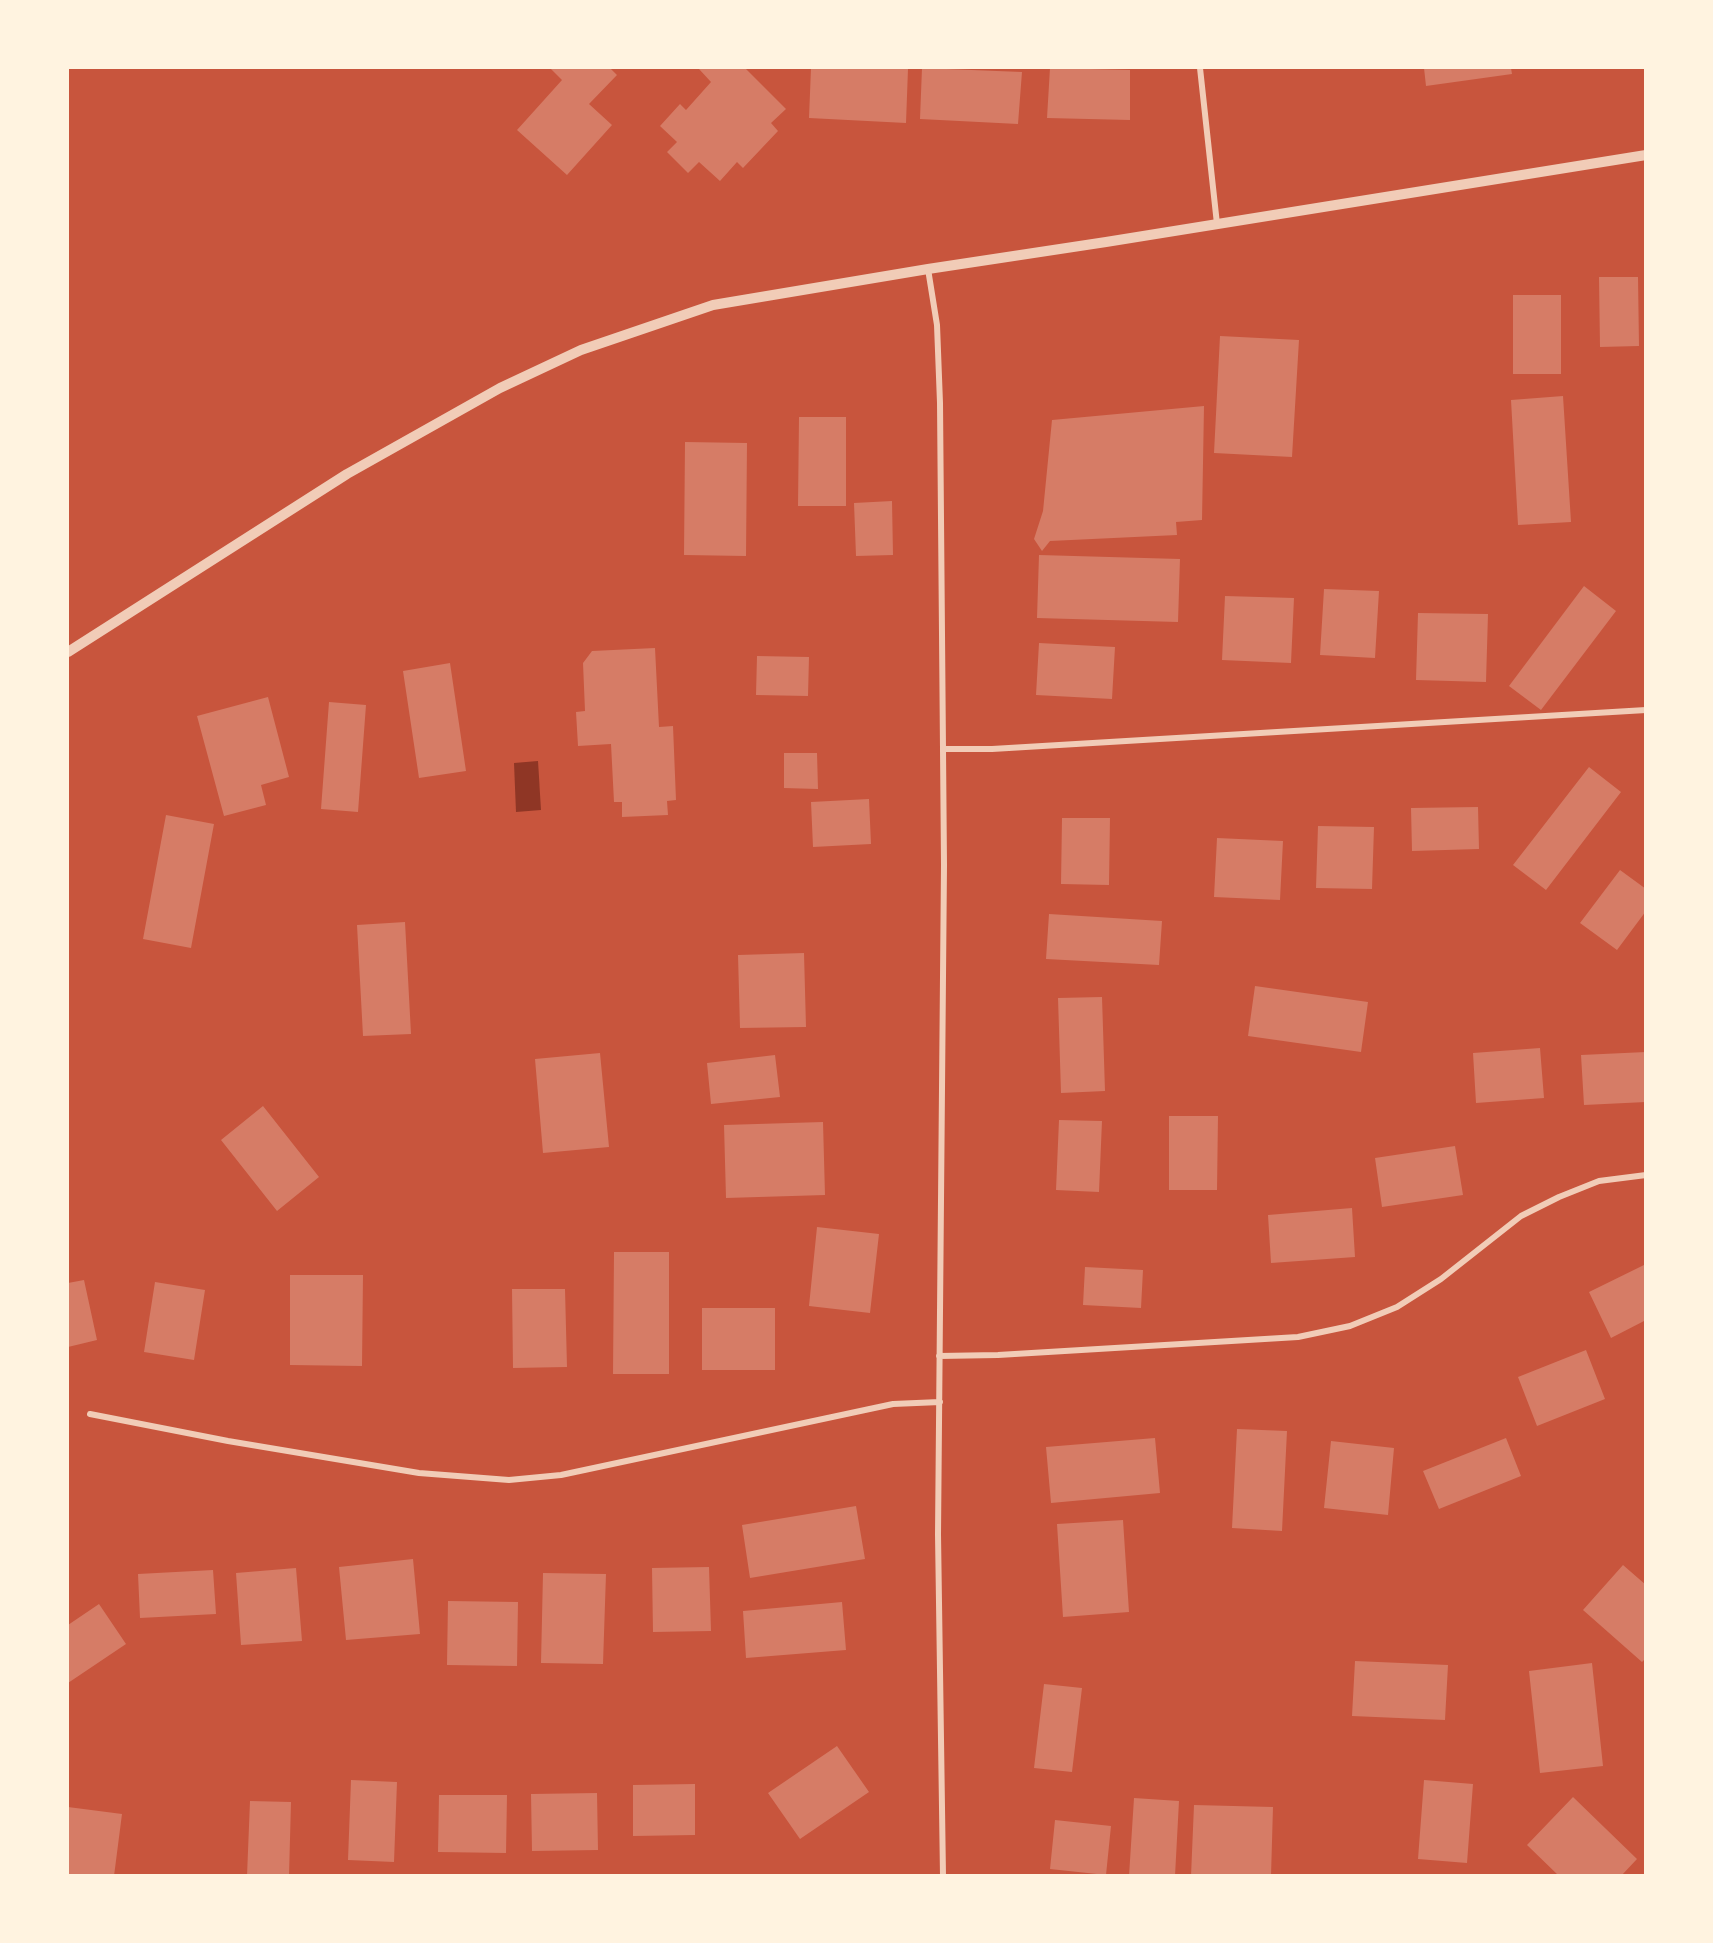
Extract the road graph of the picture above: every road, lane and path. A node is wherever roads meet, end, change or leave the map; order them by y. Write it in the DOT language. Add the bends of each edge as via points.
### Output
graph roads {
  1 [pos="1200,68"];
  2 [pos="1646,155"];
  3 [pos="1217,224"];
  4 [pos="928,269"];
  5 [pos="68,652"];
  6 [pos="1646,710"];
  7 [pos="943,749"];
  8 [pos="1646,1175"];
  9 [pos="939,1356"];
  10 [pos="940,1402"];
  11 [pos="90,1414"];
  12 [pos="943,1875"];
  1 -- 3 [label="street"];
  2 -- 3 [label="street"];
  3 -- 4 [label="street"];
  4 -- 5 [label="street" via="713,305 581,350 500,388 347,474"];
  4 -- 7 [label="street" via="937,325 940,403"];
  6 -- 7 [label="street"];
  7 -- 9 [label="street"];
  8 -- 9 [label="street" via="1599,1181 1521,1216 1441,1279 1398,1307 1350,1326 1298,1337"];
  9 -- 10 [label="street"];
  10 -- 11 [label="street" via="893,1404 561,1475 509,1480 419,1473"];
  10 -- 12 [label="street"];
}
